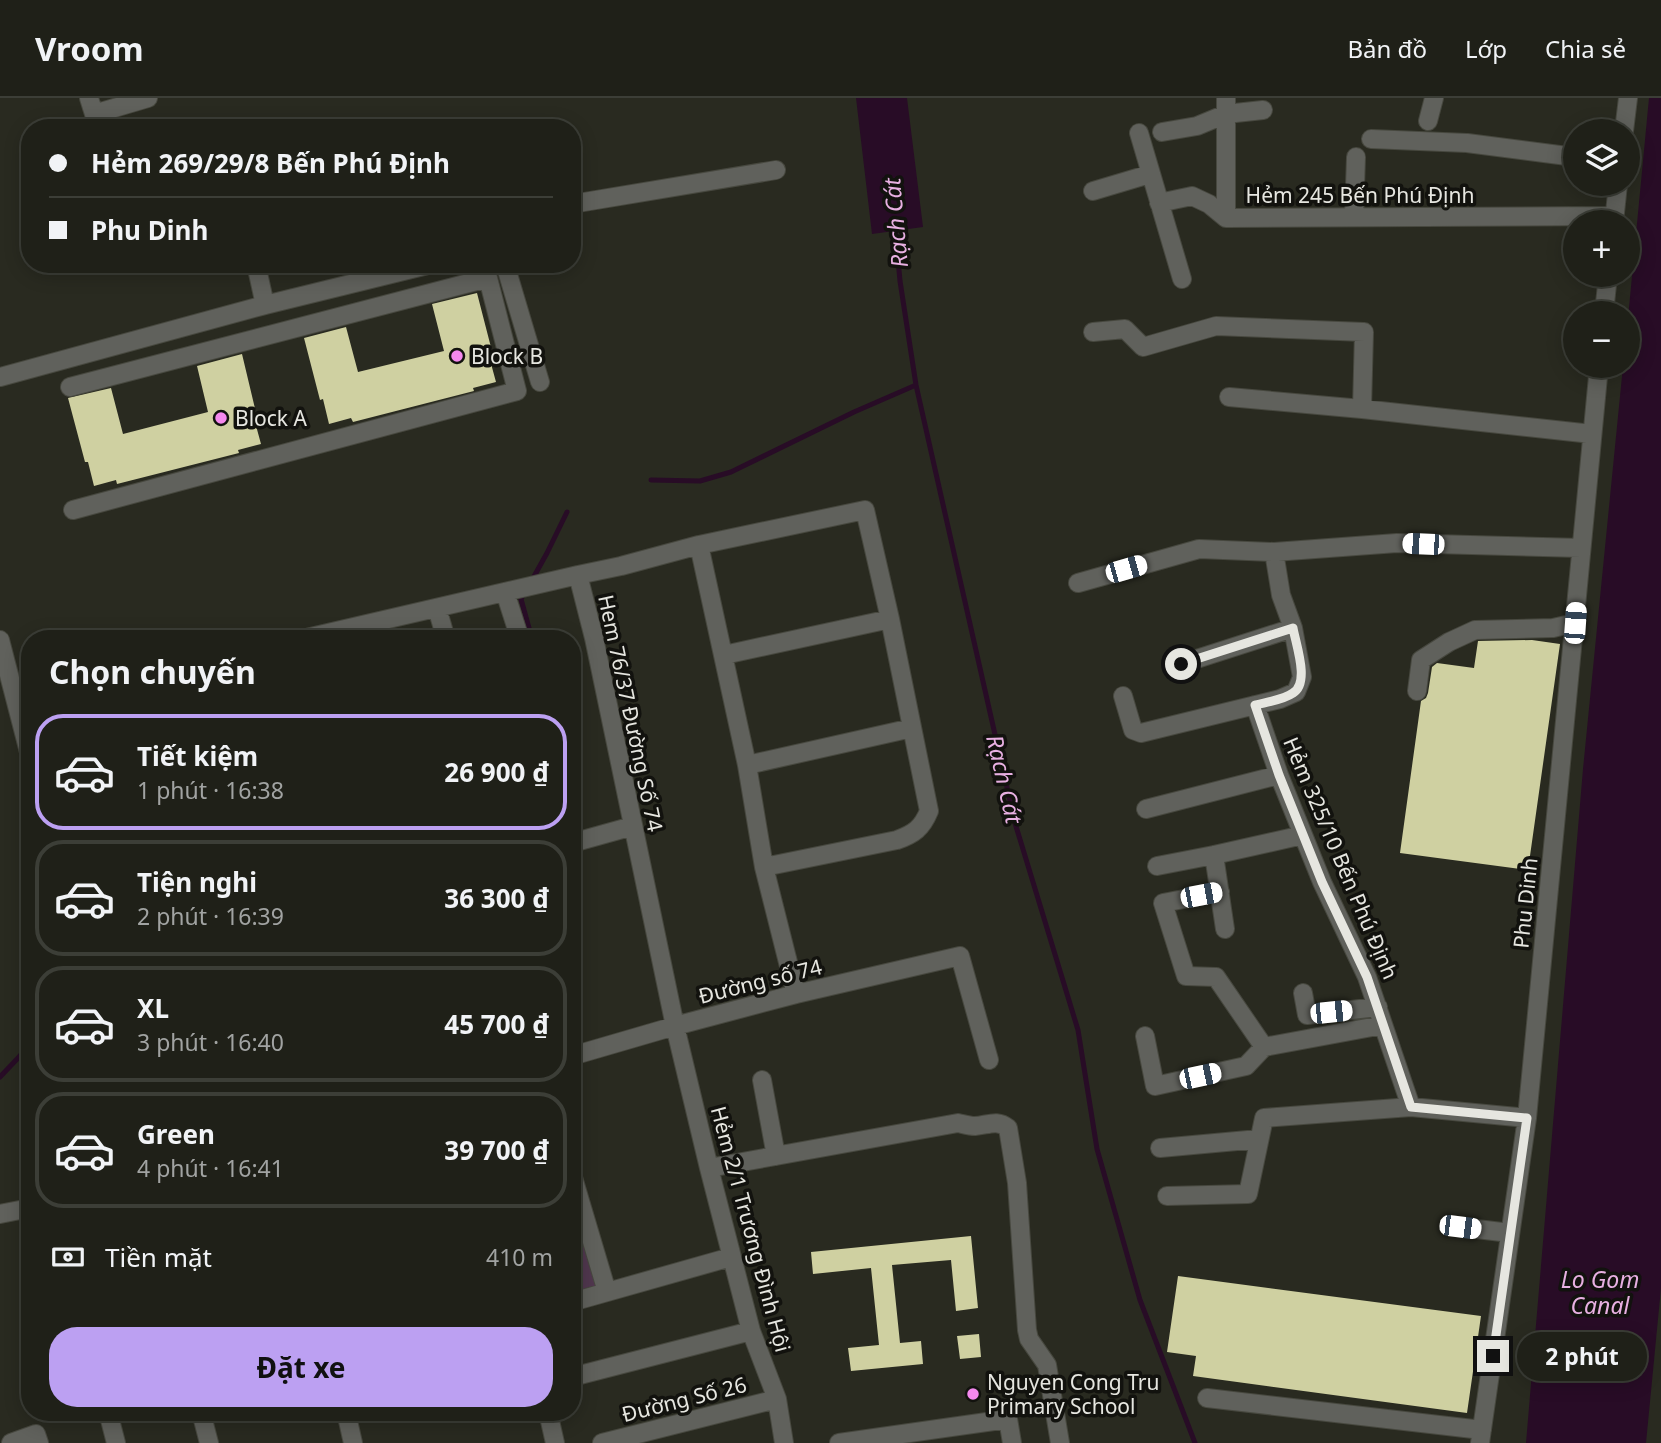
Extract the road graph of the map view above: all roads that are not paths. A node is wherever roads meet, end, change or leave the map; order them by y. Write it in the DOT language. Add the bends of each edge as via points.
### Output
graph roads {
  1 [pos="148,98"];
  2 [pos="1434,98"];
  3 [pos="1628,98"];
  4 [pos="91,106"];
  5 [pos="1226,106"];
  6 [pos="1263,110"];
  7 [pos="1625,119"];
  8 [pos="1428,121"];
  9 [pos="1162,131"];
  10 [pos="1139,133"];
  11 [pos="1371,139"];
  12 [pos="1563,155"];
  13 [pos="1356,156"];
  14 [pos="776,170"];
  15 [pos="1150,174"];
  16 [pos="1093,191"];
  17 [pos="581,202"];
  18 [pos="1159,203"];
  19 [pos="1354,217"];
  20 [pos="1226,218"];
  21 [pos="1563,219"];
  22 [pos="258,273"];
  23 [pos="395,273"];
  24 [pos="508,273"];
  25 [pos="1182,279"];
  26 [pos="265,305"];
  27 [pos="1093,332"];
  28 [pos="121,345"];
  29 [pos="137,369"];
  30 [pos="119,374"];
  31 [pos="0,377"];
  32 [pos="1598,378"];
  33 [pos="540,382"];
  34 [pos="71,387"];
  35 [pos="1229,397"];
  36 [pos="1363,409"];
  37 [pos="1592,435"];
  38 [pos="73,510"];
  39 [pos="699,545"];
  40 [pos="1581,548"];
  41 [pos="1274,552"];
  42 [pos="578,575"];
  43 [pos="1078,583"];
  44 [pos="505,592"];
  45 [pos="438,608"];
  46 [pos="890,619"];
  47 [pos="1575,623"];
  48 [pos="1293,628"];
  49 [pos="373,630"];
  50 [pos="444,630"];
  51 [pos="517,630"];
  52 [pos="0,640"];
  53 [pos="723,655"];
  54 [pos="1181,664"];
  55 [pos="4,675"];
  56 [pos="1416,691"];
  57 [pos="1123,696"];
  58 [pos="21,700"];
  59 [pos="1255,705"];
  60 [pos="912,729"];
  61 [pos="747,765"];
  62 [pos="1279,775"];
  63 [pos="1146,808"];
  64 [pos="633,826"];
  65 [pos="1303,835"];
  66 [pos="581,840"];
  67 [pos="1214,855"];
  68 [pos="1157,866"];
  69 [pos="764,867"];
  70 [pos="1220,892"];
  71 [pos="1225,929"];
  72 [pos="1303,993"];
  73 [pos="796,994"];
  74 [pos="1377,1007"];
  75 [pos="1383,1025"];
  76 [pos="675,1026"];
  77 [pos="1144,1036"];
  78 [pos="1264,1047"];
  79 [pos="581,1053"];
  80 [pos="989,1059"];
  81 [pos="762,1080"];
  82 [pos="1411,1107"];
  83 [pos="1527,1118"];
  84 [pos="1259,1139"];
  85 [pos="1160,1148"];
  86 [pos="776,1156"];
  87 [pos="709,1168"];
  88 [pos="1167,1196"];
  89 [pos="581,1206"];
  90 [pos="21,1210"];
  91 [pos="0,1214"];
  92 [pos="1460,1227"];
  93 [pos="1510,1233"];
  94 [pos="731,1257"];
  95 [pos="607,1292"];
  96 [pos="581,1299"];
  97 [pos="751,1331"];
  98 [pos="581,1375"];
  99 [pos="1208,1398"];
  100 [pos="777,1399"];
  101 [pos="110,1421"];
  102 [pos="203,1421"];
  103 [pos="348,1421"];
  104 [pos="550,1421"];
  105 [pos="1481,1436"];
  106 [pos="11,1443"];
  107 [pos="39,1443"];
  108 [pos="116,1443"];
  109 [pos="209,1443"];
  110 [pos="354,1443"];
  111 [pos="555,1443"];
  112 [pos="602,1443"];
  113 [pos="784,1443"];
  114 [pos="839,1443"];
  115 [pos="1012,1443"];
  116 [pos="1060,1443"];
  1 -- 4 [label="street"];
  2 -- 8 [label="street"];
  3 -- 7 [label="street"];
  5 -- 6 [label="street"];
  5 -- 9 [label="street" via="1197,126"];
  5 -- 20 [label="street, Hẻm 245 Bến Phú Định"];
  10 -- 15 [label="street"];
  11 -- 12 [label="street" via="1467,143"];
  13 -- 19 [label="street"];
  14 -- 17 [label="street"];
  15 -- 16 [label="street"];
  15 -- 18 [label="street"];
  18 -- 20 [label="street" via="1192,197"];
  18 -- 25 [label="street"];
  19 -- 20 [label="street, Hẻm 245 Bến Phú Định"];
  19 -- 21 [label="street, Hẻm 245 Bến Phú Định"];
  22 -- 26 [label="street"];
  23 -- 26 [label="street"];
  24 -- 33 [label="street"];
  26 -- 28 [label="street"];
  27 -- 36 [label="street" via="1125,329 1143,347 1216,326 1364,332"];
  28 -- 29 [label="street"];
  28 -- 30 [label="street"];
  28 -- 31 [label="street"];
  29 -- 30 [label="street"];
  29 -- 38 [label="street" via="488,278 517,391"];
  30 -- 34 [label="street"];
  32 -- 37 [label="street, Phu Dinh"];
  35 -- 36 [label="street"];
  36 -- 37 [label="street"];
  37 -- 40 [label="street, Phu Dinh"];
  39 -- 42 [label="street, Hem 76/37 Đường Số 74"];
  39 -- 46 [label="street, Hem 76/37 Đường Số 74" via="865,510"];
  39 -- 53 [label="street"];
  40 -- 41 [label="street" via="1397,543"];
  40 -- 47 [label="street, Phu Dinh"];
  41 -- 43 [label="street" via="1199,549"];
  41 -- 48 [label="street" via="1281,595"];
  42 -- 44 [label="street"];
  42 -- 64 [label="street, Hem 76/37 Đường Số 74"];
  44 -- 45 [label="street"];
  44 -- 51 [label="street"];
  45 -- 49 [label="street"];
  45 -- 50 [label="street"];
  46 -- 53 [label="street"];
  46 -- 60 [label="street"];
  47 -- 56 [label="street" via="1475,630 1421,660"];
  47 -- 83 [label="street, Phu Dinh"];
  48 -- 54 [label="street"];
  48 -- 59 [label="street" via="1300,686 1288,696"];
  52 -- 55 [label="street"];
  53 -- 61 [label="street"];
  55 -- 58 [label="street"];
  57 -- 59 [label="street" via="1133,730 1141,733"];
  59 -- 62 [label="street, Hẻm 325/10 Bến Phú Định"];
  60 -- 61 [label="street"];
  60 -- 69 [label="street" via="929,811 918,831 897,840"];
  61 -- 69 [label="street"];
  62 -- 63 [label="street"];
  62 -- 65 [label="street, Hẻm 325/10 Bến Phú Định"];
  64 -- 66 [label="street"];
  64 -- 76 [label="street, Hem 76/37 Đường Số 74"];
  65 -- 67 [label="street"];
  65 -- 74 [label="street, Hẻm 325/10 Bến Phú Định"];
  67 -- 68 [label="street"];
  67 -- 70 [label="street"];
  69 -- 73 [label="street"];
  70 -- 71 [label="street"];
  70 -- 78 [label="street" via="1163,902 1186,976 1216,977"];
  72 -- 74 [label="street" via="1307,1015"];
  73 -- 76 [label="street, Đường số 74"];
  73 -- 80 [label="street, Đường số 74" via="960,956"];
  74 -- 75 [label="street, Hẻm 325/10 Bến Phú Định"];
  75 -- 78 [label="street"];
  75 -- 82 [label="street, Hẻm 325/10 Bến Phú Định"];
  76 -- 79 [label="street, Đường số 74"];
  76 -- 87 [label="street, Hẻm 2/1 Trương Đình Hội"];
  77 -- 78 [label="street" via="1155,1086 1246,1066"];
  81 -- 86 [label="street"];
  82 -- 83 [label="street"];
  82 -- 84 [label="street" via="1264,1118"];
  83 -- 93 [label="street, Phu Dinh"];
  84 -- 85 [label="street"];
  84 -- 88 [label="street" via="1248,1194"];
  86 -- 87 [label="street"];
  86 -- 116 [label="street" via="957,1123 996,1122 1008,1128 1017,1183 1027,1330 1047,1365"];
  87 -- 94 [label="street, Hẻm 2/1 Trương Đình Hội"];
  89 -- 95 [label="street"];
  90 -- 91 [label="street"];
  92 -- 93 [label="street"];
  93 -- 105 [label="street, Phu Dinh"];
  94 -- 95 [label="street"];
  94 -- 97 [label="street, Hẻm 2/1 Trương Đình Hội"];
  95 -- 96 [label="street"];
  97 -- 98 [label="street"];
  97 -- 100 [label="street, Hẻm 2/1 Trương Đình Hội"];
  99 -- 105 [label="street"];
  100 -- 112 [label="street, Đường Số 26"];
  100 -- 113 [label="street, Hẻm 2/1 Trương Đình Hội"];
  101 -- 108 [label="street"];
  102 -- 109 [label="street"];
  103 -- 110 [label="street"];
  104 -- 111 [label="street"];
  106 -- 107 [label="street" via="36,1434"];
  114 -- 115 [label="street" via="1009,1419"];
}
